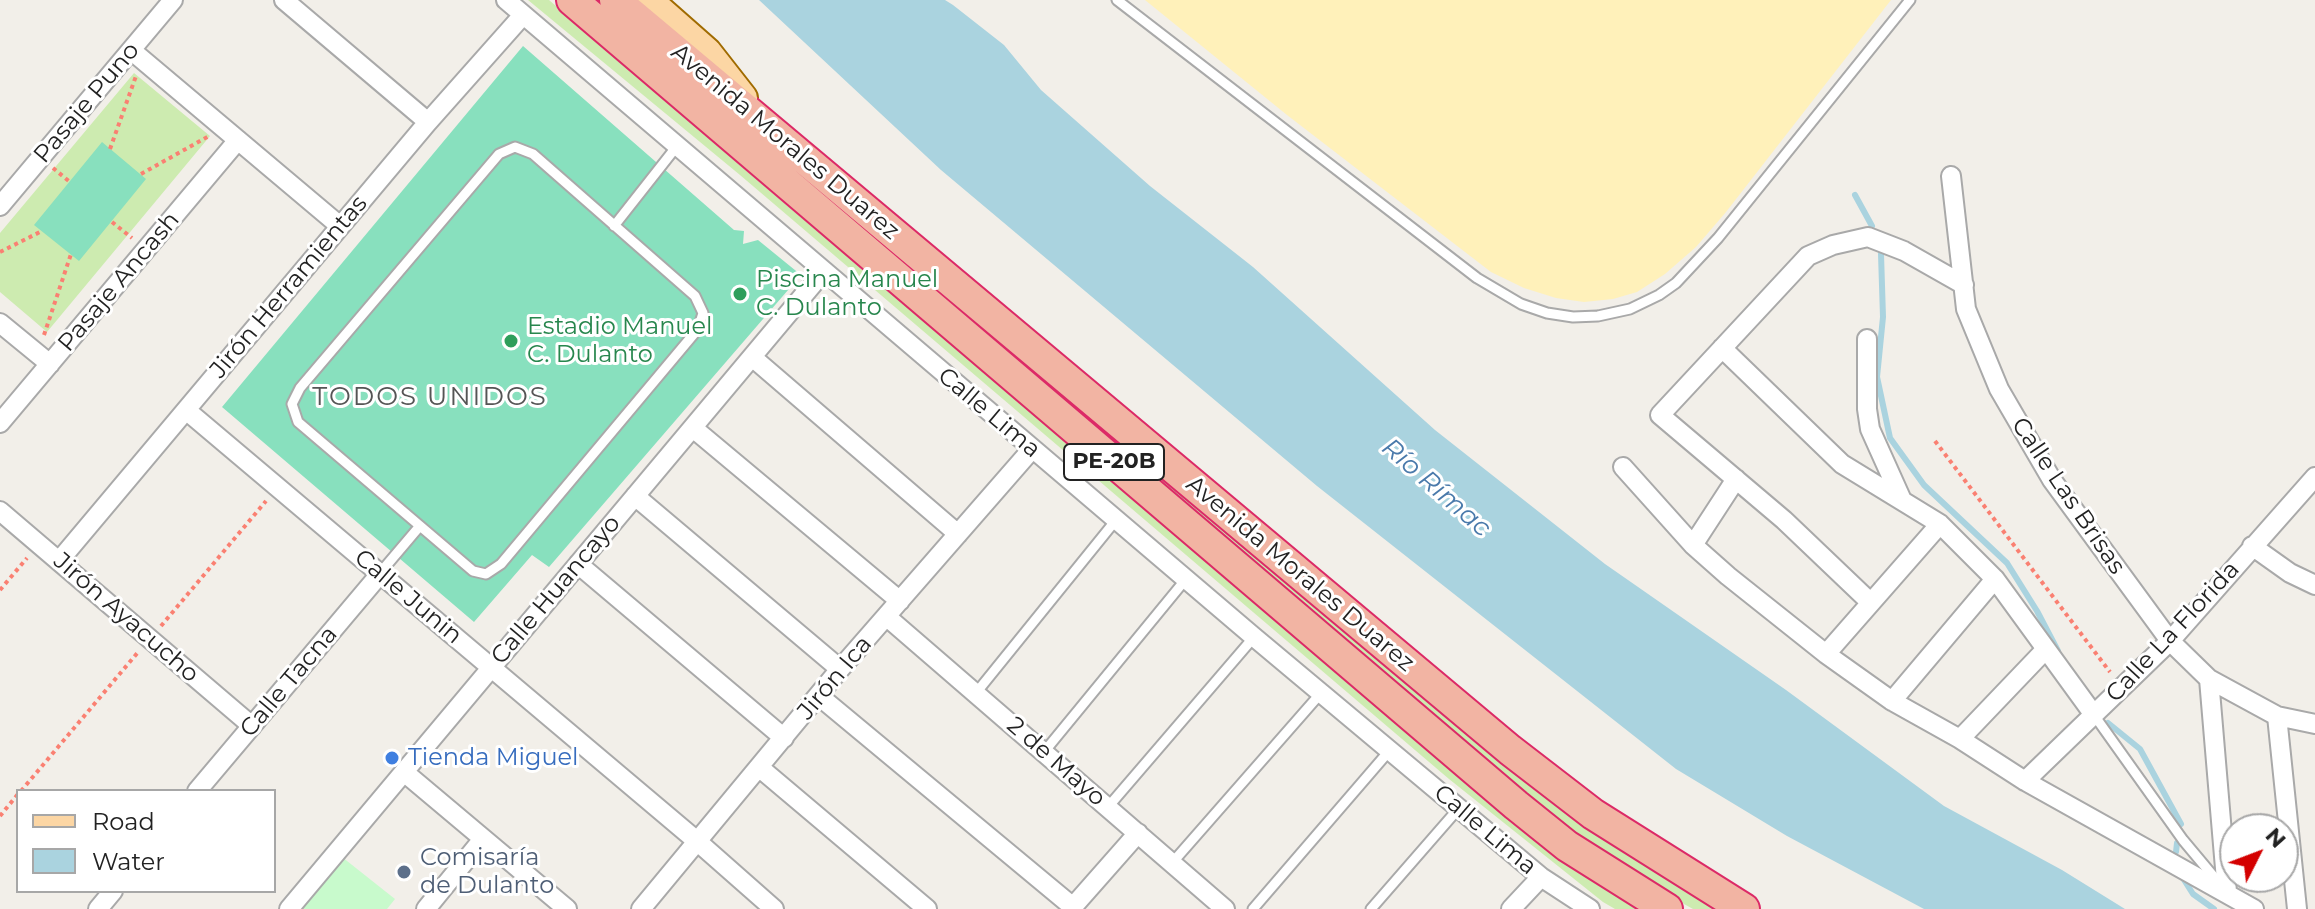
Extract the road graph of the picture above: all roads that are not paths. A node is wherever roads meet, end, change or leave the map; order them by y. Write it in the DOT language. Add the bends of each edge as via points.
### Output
graph roads {
  1 [pos="173,0"];
  2 [pos="284,0"];
  3 [pos="506,0"];
  4 [pos="572,0"];
  5 [pos="615,0"];
  6 [pos="648,0"];
  7 [pos="1117,0"];
  8 [pos="1910,0"];
  9 [pos="523,15"];
  10 [pos="136,54"];
  11 [pos="428,122"];
  12 [pos="763,124"];
  13 [pos="231,134"];
  14 [pos="677,146"];
  15 [pos="1951,176"];
  16 [pos="0,206"];
  17 [pos="340,226"];
  18 [pos="614,226"];
  19 [pos="823,272"];
  20 [pos="1964,285"];
  21 [pos="0,323"];
  22 [pos="1867,339"];
  23 [pos="1722,348"];
  24 [pos="752,357"];
  25 [pos="44,360"];
  26 [pos="186,410"];
  27 [pos="0,423"];
  28 [pos="693,428"];
  29 [pos="1032,449"];
  30 [pos="1623,467"];
  31 [pos="2315,477"];
  32 [pos="1736,479"];
  33 [pos="635,496"];
  34 [pos="1901,498"];
  35 [pos="0,511"];
  36 [pos="1116,520"];
  37 [pos="1940,524"];
  38 [pos="419,527"];
  39 [pos="958,534"];
  40 [pos="1693,545"];
  41 [pos="2252,546"];
  42 [pos="59,561"];
  43 [pos="578,564"];
  44 [pos="380,574"];
  45 [pos="1186,579"];
  46 [pos="1995,579"];
  47 [pos="2315,585"];
  48 [pos="900,601"];
  49 [pos="1870,602"];
  50 [pos="887,617"];
  51 [pos="1254,637"];
  52 [pos="2170,641"];
  53 [pos="2046,649"];
  54 [pos="1826,654"];
  55 [pos="491,667"];
  56 [pos="840,669"];
  57 [pos="2209,679"];
  58 [pos="976,693"];
  59 [pos="1321,693"];
  60 [pos="819,696"];
  61 [pos="1892,701"];
  62 [pos="2094,715"];
  63 [pos="2277,716"];
  64 [pos="2315,724"];
  65 [pos="252,726"];
  66 [pos="784,738"];
  67 [pos="1960,739"];
  68 [pos="1390,750"];
  69 [pos="1044,752"];
  70 [pos="760,768"];
  71 [pos="404,772"];
  72 [pos="2025,781"];
  73 [pos="199,789"];
  74 [pos="1108,807"];
  75 [pos="1459,808"];
  76 [pos="2220,813"];
  77 [pos="1138,833"];
  78 [pos="483,839"];
  79 [pos="698,842"];
  80 [pos="1172,863"];
  81 [pos="1541,877"];
  82 [pos="2219,883"];
  83 [pos="2219,888"];
  84 [pos="2229,893"];
  85 [pos="1072,908"];
  86 [pos="289,909"];
  87 [pos="426,909"];
  88 [pos="567,909"];
  89 [pos="641,909"];
  90 [pos="774,909"];
  91 [pos="927,909"];
  92 [pos="1225,909"];
  93 [pos="1253,909"];
  94 [pos="1371,909"];
  95 [pos="1511,909"];
  96 [pos="1590,909"];
  97 [pos="1667,909"];
  98 [pos="1744,909"];
  99 [pos="2254,909"];
  100 [pos="2297,909"];
  1 -- 10 [label="street, Pasaje Puno"];
  2 -- 11 [label="street"];
  3 -- 9 [label="street, Calle Lima"];
  4 -- 97 [label="highway, Avenida Morales Duarez / PE-20B" via="1516,805 1567,846"];
  5 -- 12 [label="highway, Avenida Morales Duarez / PE-20B"];
  6 -- 12 [label="main road" via="707,52"];
  7 -- 8 [label="lane" via="1477,278 1521,304 1573,317 1630,309 1676,283"];
  9 -- 11 [label="street, Jirón Herramientas"];
  9 -- 14 [label="street, Calle Lima"];
  10 -- 13 [label="street"];
  10 -- 16 [label="street, Pasaje Puno"];
  11 -- 17 [label="street, Jirón Herramientas"];
  12 -- 98 [label="highway, Avenida Morales Duarez / PE-20B" via="1557,787"];
  13 -- 17 [label="street"];
  13 -- 25 [label="street, Pasaje Ancash" via="146,250"];
  14 -- 18 [label="lane"];
  14 -- 19 [label="street, Calle Lima"];
  15 -- 20 [label="street, Calle Las Brisas"];
  17 -- 26 [label="street, Jirón Herramientas"];
  18 -- 38 [label="lane" via="695,296 703,313 698,329 501,564 486,574 473,571"];
  18 -- 38 [label="lane" via="533,154 515,147 499,154 300,388 292,404 298,422"];
  19 -- 24 [label="street, Calle Huancayo"];
  19 -- 29 [label="street, Calle Lima"];
  20 -- 23 [label="street" via="1868,237 1833,245 1808,256"];
  20 -- 52 [label="street, Calle Las Brisas" via="1966,309 2025,436"];
  21 -- 25 [label="street"];
  22 -- 34 [label="street" via="1870,429"];
  23 -- 32 [label="street" via="1660,415"];
  23 -- 34 [label="street" via="1842,464"];
  24 -- 28 [label="street, Calle Huancayo"];
  24 -- 39 [label="street"];
  25 -- 27 [label="street, Pasaje Ancash"];
  26 -- 42 [label="street, Jirón Herramientas"];
  26 -- 44 [label="street, Calle Junin"];
  28 -- 33 [label="street, Calle Huancayo"];
  28 -- 48 [label="street"];
  29 -- 36 [label="street, Calle Lima"];
  29 -- 39 [label="street, Jirón Ica"];
  30 -- 40 [label="street"];
  31 -- 41 [label="street, Calle La Florida"];
  32 -- 40 [label="street"];
  32 -- 49 [label="street"];
  33 -- 43 [label="street, Calle Huancayo"];
  33 -- 56 [label="street"];
  34 -- 37 [label="street"];
  35 -- 42 [label="street, Jirón Ayacucho"];
  36 -- 45 [label="street, Calle Lima"];
  36 -- 58 [label="lane"];
  37 -- 46 [label="street"];
  37 -- 49 [label="street"];
  38 -- 44 [label="lane"];
  39 -- 48 [label="street, Jirón Ica"];
  40 -- 54 [label="street"];
  41 -- 47 [label="street"];
  41 -- 52 [label="street, Calle La Florida"];
  42 -- 65 [label="street, Jirón Ayacucho"];
  43 -- 55 [label="street, Calle Huancayo"];
  43 -- 66 [label="street"];
  44 -- 55 [label="street, Calle Junin"];
  44 -- 65 [label="street, Calle Tacna"];
  45 -- 51 [label="street, Calle Lima"];
  45 -- 69 [label="lane"];
  46 -- 53 [label="street"];
  46 -- 61 [label="street"];
  48 -- 50 [label="street, Jirón Ica"];
  49 -- 54 [label="street"];
  50 -- 56 [label="street, Jirón Ica"];
  50 -- 58 [label="street, 2 de Mayo"];
  51 -- 59 [label="street, Calle Lima"];
  51 -- 74 [label="lane"];
  52 -- 57 [label="street, Calle Las Brisas"];
  52 -- 62 [label="street, Calle La Florida"];
  53 -- 62 [label="street"];
  53 -- 67 [label="street"];
  54 -- 61 [label="street"];
  55 -- 71 [label="street, Calle Huancayo"];
  55 -- 79 [label="street, Calle Junin"];
  56 -- 60 [label="street, Jirón Ica"];
  57 -- 63 [label="street, Calle Las Brisas"];
  57 -- 76 [label="street"];
  58 -- 69 [label="street, 2 de Mayo"];
  59 -- 68 [label="street, Calle Lima"];
  59 -- 80 [label="lane"];
  60 -- 66 [label="street, Jirón Ica"];
  60 -- 85 [label="street"];
  61 -- 67 [label="street"];
  62 -- 72 [label="street, Calle La Florida"];
  62 -- 82 [label="lane"];
  63 -- 64 [label="street, Calle Las Brisas"];
  63 -- 100 [label="street"];
  65 -- 73 [label="street, Calle Tacna"];
  66 -- 70 [label="street, Jirón Ica"];
  67 -- 72 [label="street"];
  68 -- 75 [label="street, Calle Lima"];
  68 -- 93 [label="lane"];
  69 -- 74 [label="street, 2 de Mayo"];
  70 -- 79 [label="street, Jirón Ica"];
  70 -- 91 [label="street"];
  71 -- 78 [label="street"];
  71 -- 86 [label="street, Calle Huancayo"];
  72 -- 83 [label="street"];
  74 -- 77 [label="street, 2 de Mayo"];
  75 -- 81 [label="street, Calle Lima"];
  75 -- 94 [label="lane"];
  77 -- 80 [label="street, 2 de Mayo"];
  77 -- 85 [label="street"];
  78 -- 87 [label="street"];
  78 -- 88 [label="street"];
  79 -- 89 [label="street, Jirón Ica"];
  79 -- 90 [label="street, Calle Junin"];
  80 -- 92 [label="street, 2 de Mayo"];
  81 -- 95 [label="street"];
  81 -- 96 [label="street, Calle Lima"];
  84 -- 99 [label="street"];
}
